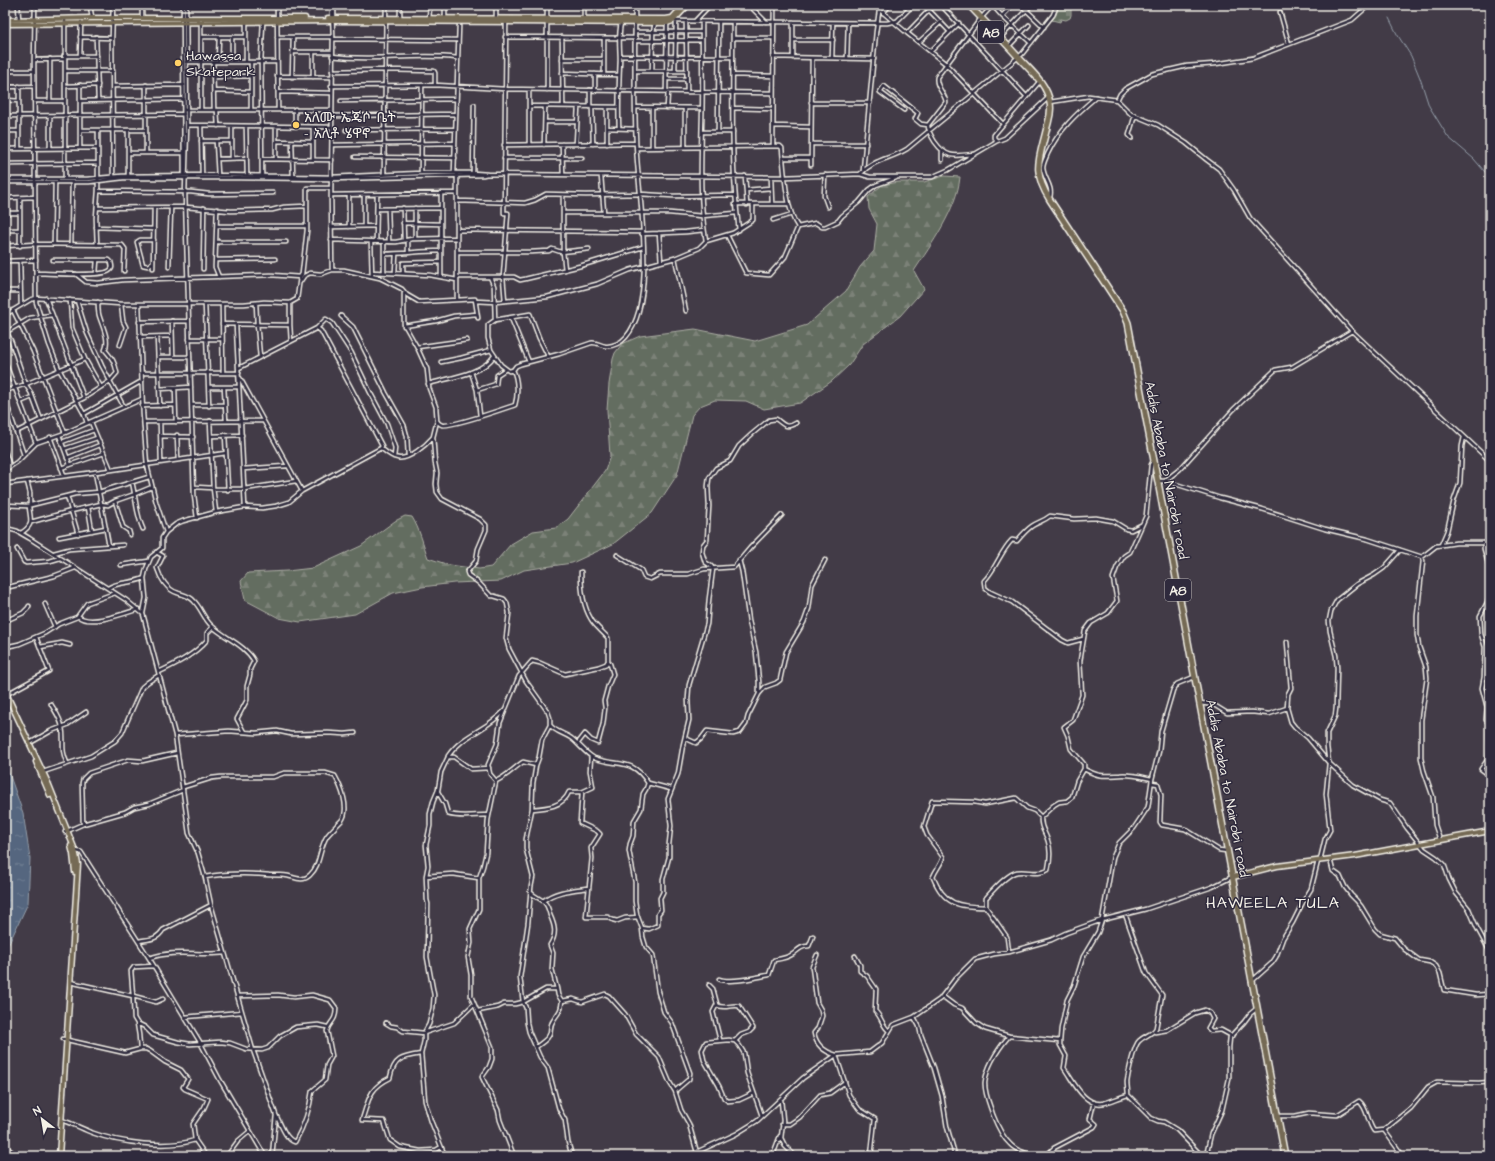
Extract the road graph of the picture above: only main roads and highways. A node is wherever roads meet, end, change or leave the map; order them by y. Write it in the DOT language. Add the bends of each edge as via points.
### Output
graph roads {
  1 [pos="684,5"];
  2 [pos="688,5"];
  3 [pos="965,5"];
  4 [pos="969,5"];
  5 [pos="981,19"];
  6 [pos="5,20"];
  7 [pos="112,20"];
  8 [pos="185,20"];
  9 [pos="246,20"];
  10 [pos="277,20"];
  11 [pos="496,20"];
  12 [pos="65,21"];
  13 [pos="547,21"];
  14 [pos="635,21"];
  15 [pos="34,22"];
  16 [pos="5,24"];
  17 [pos="1018,57"];
  18 [pos="6,694"];
  19 [pos="42,773"];
  20 [pos="1490,831"];
  21 [pos="74,852"];
  22 [pos="1233,876"];
  23 [pos="64,1039"];
  24 [pos="57,1156"];
  25 [pos="1285,1156"];
  1 -- 14 [label="main road" via="669,19"];
  2 -- 14 [label="main road" via="674,22"];
  3 -- 5 [label="highway, A8"];
  4 -- 5 [label="highway, A8"];
  5 -- 17 [label="highway, A8"];
  5 -- 17 [label="highway, A8"];
  6 -- 15 [label="main road"];
  7 -- 8 [label="main road"];
  7 -- 8 [label="main road"];
  7 -- 12 [label="main road"];
  7 -- 12 [label="main road" via="92,18"];
  8 -- 9 [label="main road"];
  8 -- 9 [label="main road"];
  9 -- 10 [label="main road"];
  9 -- 10 [label="main road"];
  10 -- 11 [label="main road"];
  11 -- 13 [label="main road"];
  11 -- 13 [label="main road"];
  12 -- 15 [label="main road"];
  13 -- 14 [label="main road"];
  13 -- 14 [label="main road"];
  15 -- 16 [label="main road"];
  17 -- 22 [label="highway, Addis Ababa to Nairobi road / A8" via="1040,81 1049,100 1051,113 1039,156 1038,172 1041,185 1125,316 1130,331"];
  18 -- 19 [label="main road"];
  18 -- 19 [label="main road"];
  19 -- 21 [label="main road"];
  20 -- 22 [label="main road" via="1266,868"];
  21 -- 23 [label="main road" via="75,881"];
  21 -- 23 [label="main road" via="78,868"];
  22 -- 25 [label="highway, Addis Ababa to Nairobi road / A8"];
  23 -- 24 [label="main road"];
  23 -- 24 [label="main road"];
}
